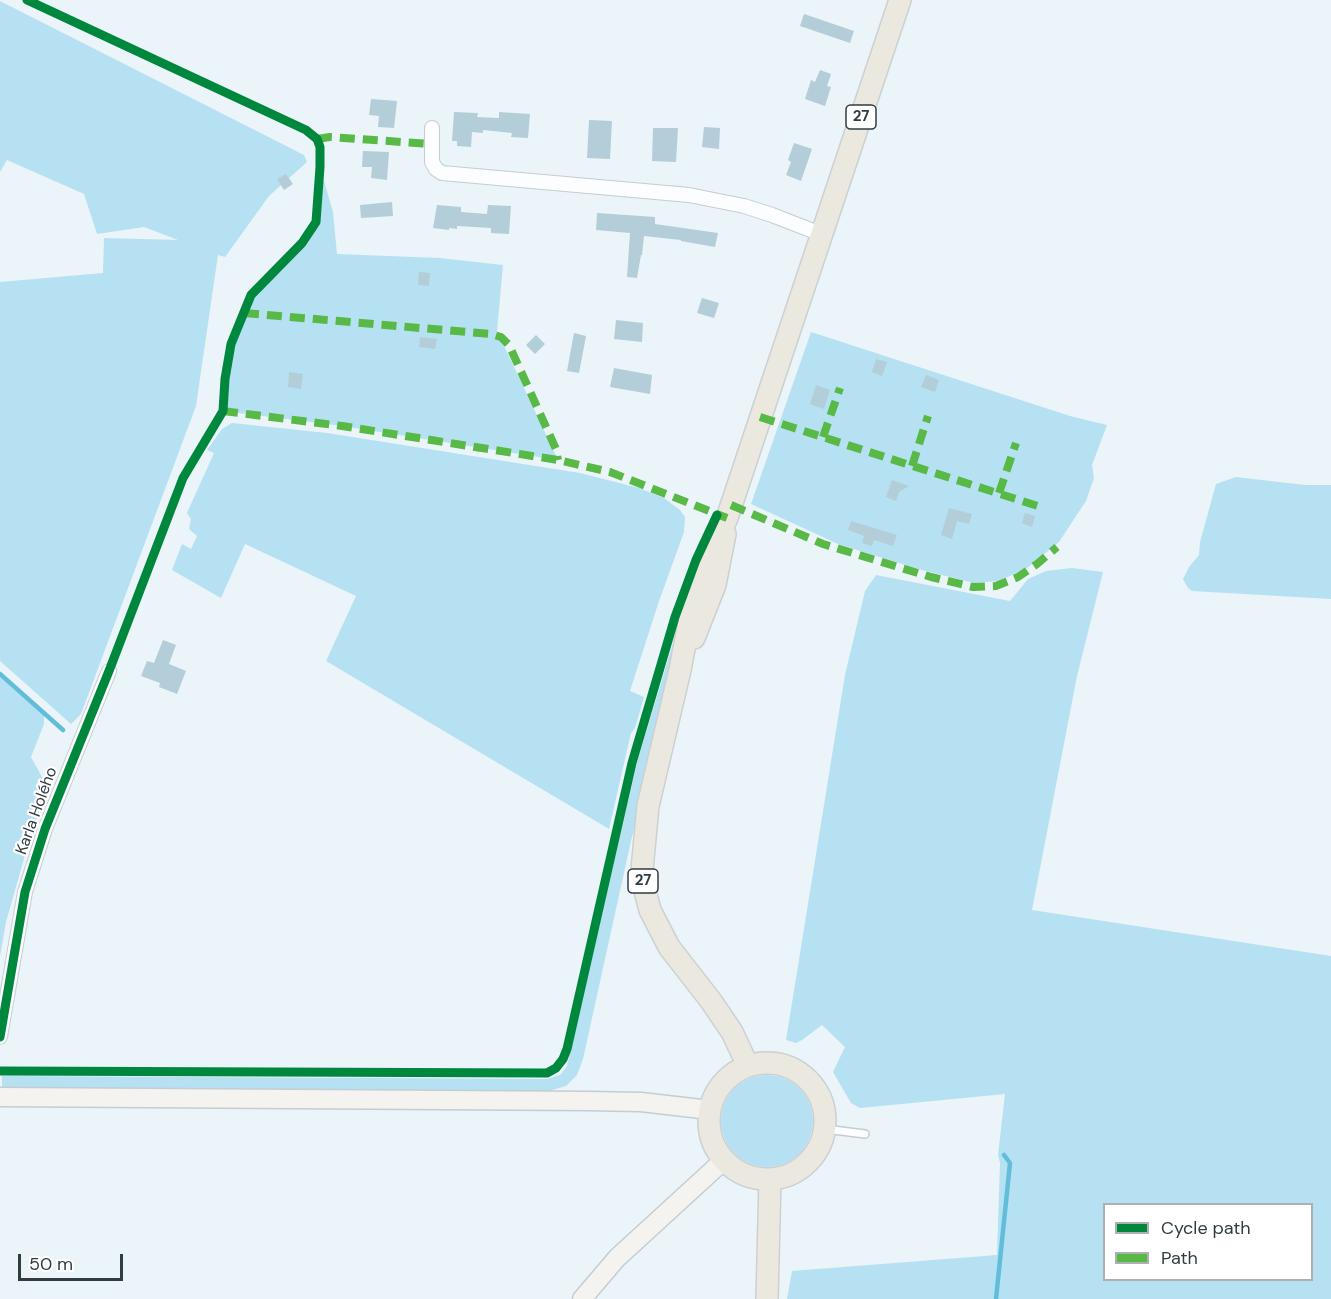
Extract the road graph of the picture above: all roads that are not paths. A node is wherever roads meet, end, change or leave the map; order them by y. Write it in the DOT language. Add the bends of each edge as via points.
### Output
graph roads {
  1 [pos="900,0"];
  2 [pos="432,128"];
  3 [pos="821,234"];
  4 [pos="109,671"];
  5 [pos="0,1037"];
  6 [pos="748,1066"];
  7 [pos="0,1097"];
  8 [pos="710,1110"];
  9 [pos="825,1129"];
  10 [pos="865,1134"];
  11 [pos="724,1160"];
  12 [pos="770,1179"];
  13 [pos="582,1299"];
  14 [pos="766,1299"];
  1 -- 3 [label="main road, 27"];
  2 -- 3 [label="street" via="432,162 442,173 689,195 744,206"];
  3 -- 6 [label="main road, 27" via="727,518 716,585 680,670 648,806 642,855 643,883 662,935 722,1016"];
  4 -- 5 [label="street, Karla Holého" via="45,829 26,892"];
  6 -- 8 [label="main road" via="723,1083"];
  6 -- 9 [label="main road" via="777,1064 804,1076 820,1097"];
  7 -- 8 [label="main road" via="598,1101"];
  8 -- 11 [label="main road" via="712,1137"];
  9 -- 10 [label="lane"];
  9 -- 12 [label="main road" via="818,1150 807,1164 787,1176"];
  11 -- 12 [label="main road" via="737,1171"];
  11 -- 13 [label="main road" via="617,1258"];
  12 -- 14 [label="main road"];
}
